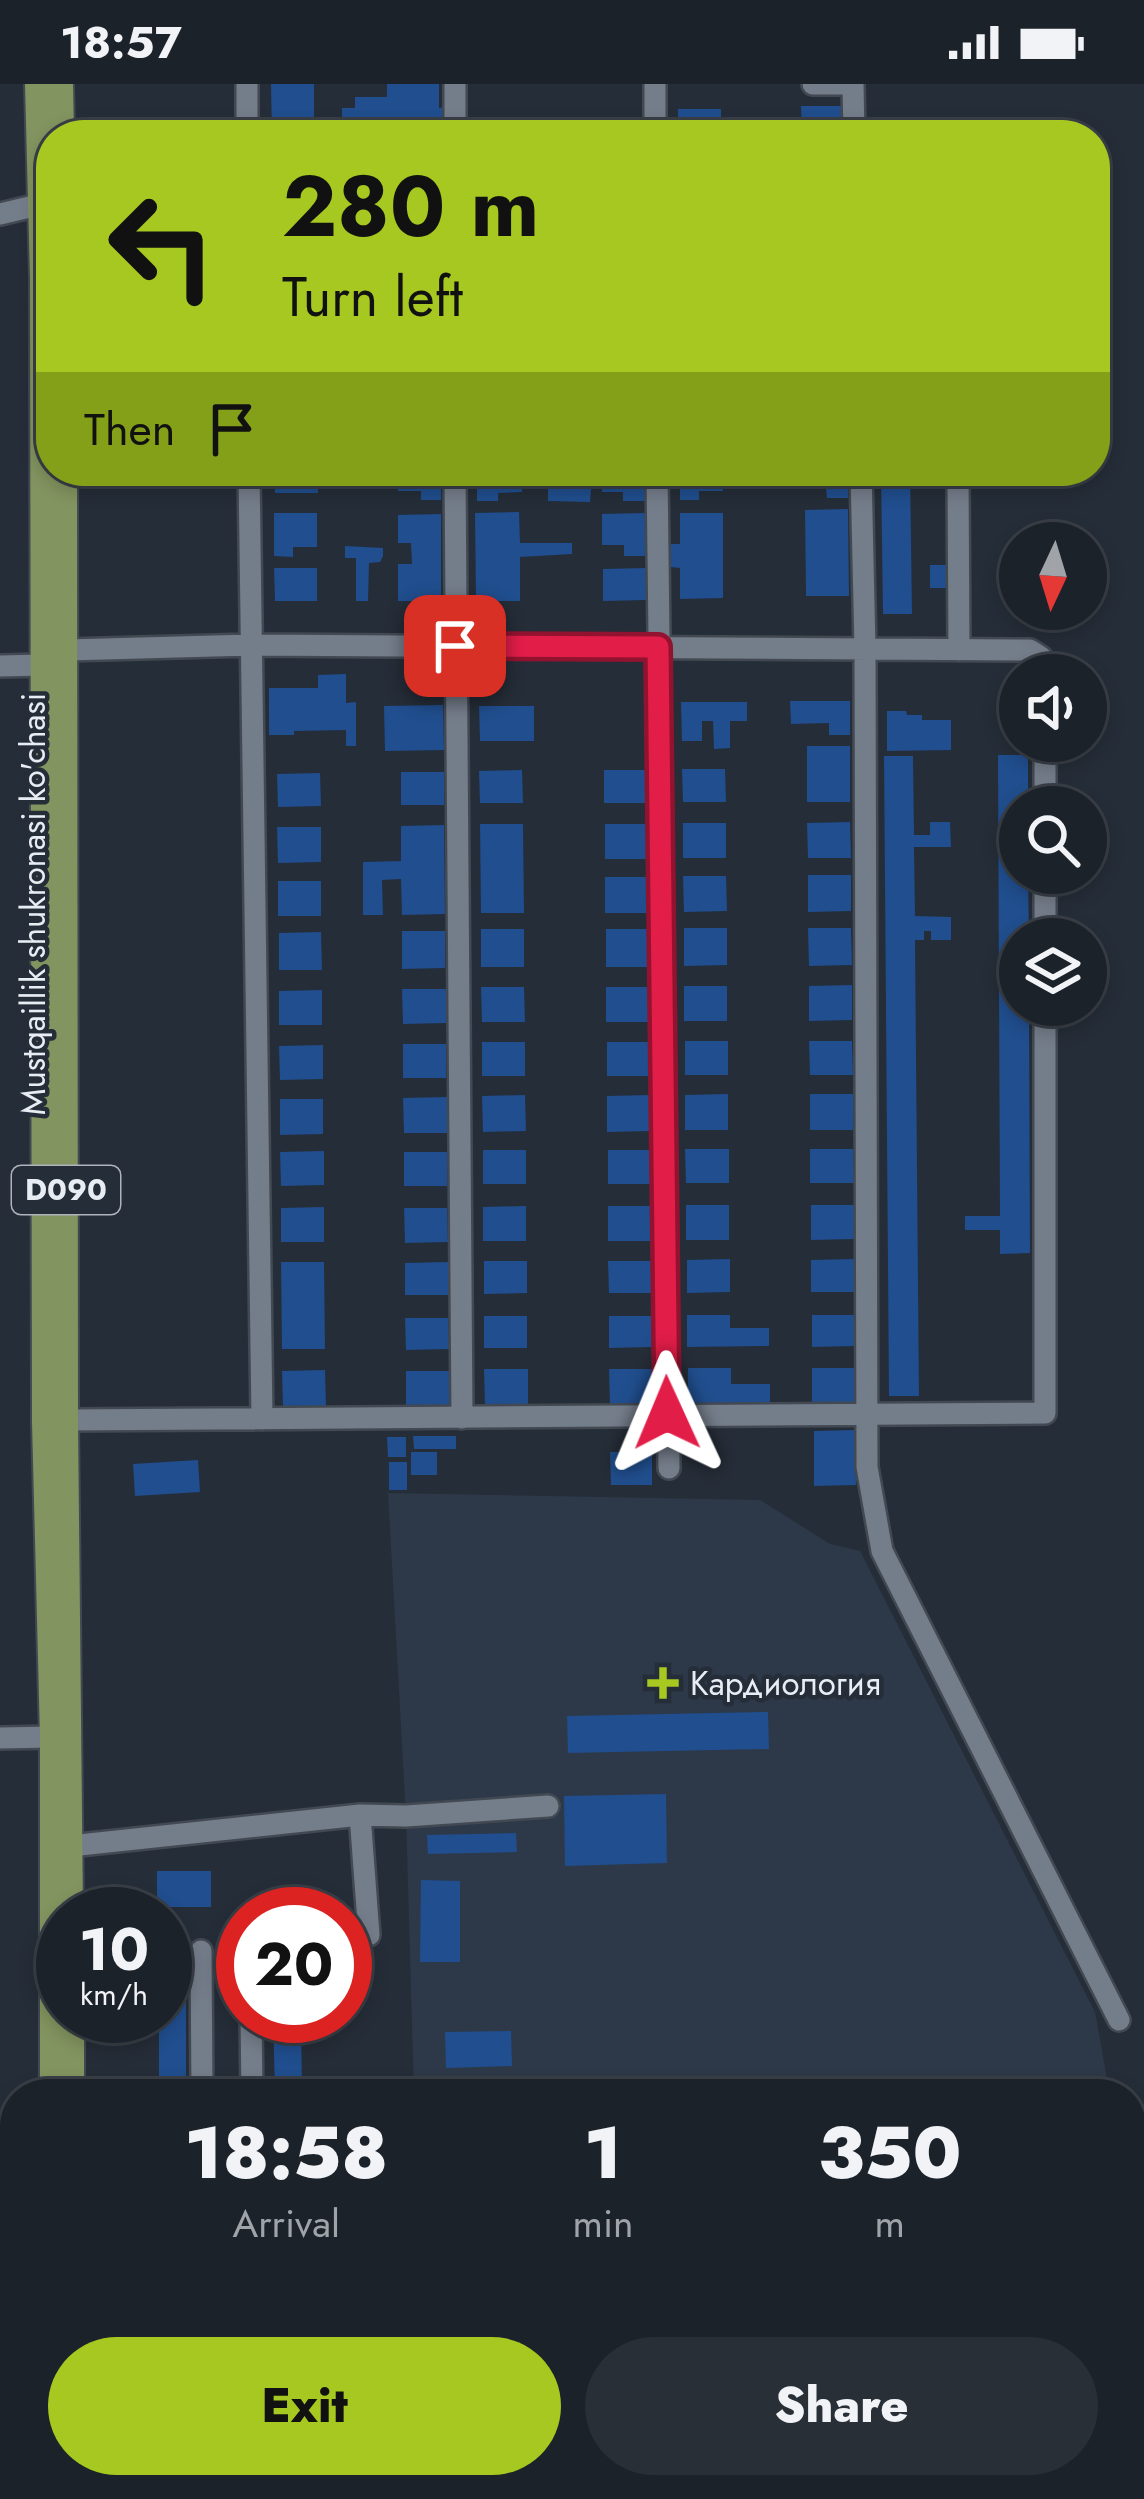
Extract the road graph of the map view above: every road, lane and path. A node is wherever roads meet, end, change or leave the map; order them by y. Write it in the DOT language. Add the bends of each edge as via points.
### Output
graph roads {
  1 [pos="37,84"];
  2 [pos="61,84"];
  3 [pos="247,84"];
  4 [pos="455,84"];
  5 [pos="655,84"];
  6 [pos="813,84"];
  7 [pos="853,84"];
  8 [pos="37,120"];
  9 [pos="62,120"];
  10 [pos="247,120"];
  11 [pos="455,120"];
  12 [pos="656,120"];
  13 [pos="854,120"];
  14 [pos="36,206"];
  15 [pos="0,214"];
  16 [pos="47,486"];
  17 [pos="64,486"];
  18 [pos="249,486"];
  19 [pos="455,486"];
  20 [pos="658,486"];
  21 [pos="861,486"];
  22 [pos="958,486"];
  23 [pos="250,645"];
  24 [pos="455,646"];
  25 [pos="658,647"];
  26 [pos="865,649"];
  27 [pos="959,650"];
  28 [pos="51,652"];
  29 [pos="1036,654"];
  30 [pos="0,666"];
  31 [pos="1045,1026"];
  32 [pos="868,1412"];
  33 [pos="667,1413"];
  34 [pos="462,1418"];
  35 [pos="262,1419"];
  36 [pos="66,1420"];
  37 [pos="668,1468"];
  38 [pos="52,1737"];
  39 [pos="0,1738"];
  40 [pos="548,1806"];
  41 [pos="360,1815"];
  42 [pos="70,1846"];
  43 [pos="71,1887"];
  44 [pos="365,1887"];
  45 [pos="201,1951"];
  46 [pos="1119,2020"];
  47 [pos="72,2043"];
  48 [pos="251,2043"];
  49 [pos="52,2079"];
  50 [pos="72,2079"];
  51 [pos="202,2079"];
  52 [pos="252,2079"];
  1 -- 8 [label="main road, Mustqaillik shukronasi ko'chasi / D090"];
  2 -- 9 [label="main road"];
  3 -- 10 [label="street"];
  4 -- 11 [label="street"];
  5 -- 12 [label="street"];
  6 -- 7 [label="street"];
  7 -- 13 [label="street"];
  14 -- 15 [label="street"];
  16 -- 28 [label="main road, Mustqaillik shukronasi ko'chasi / D090"];
  17 -- 28 [label="main road, Mustqaillik shukronasi ko'chasi / D090"];
  18 -- 23 [label="street"];
  19 -- 24 [label="street"];
  20 -- 25 [label="street"];
  21 -- 26 [label="street"];
  22 -- 27 [label="street"];
  23 -- 24 [label="street"];
  23 -- 28 [label="street"];
  23 -- 35 [label="street"];
  24 -- 25 [label="street"];
  24 -- 34 [label="street"];
  25 -- 26 [label="street"];
  25 -- 33 [label="street"];
  26 -- 27 [label="street"];
  26 -- 32 [label="street"];
  27 -- 29 [label="street"];
  28 -- 30 [label="street"];
  28 -- 36 [label="main road, Mustqaillik shukronasi ko'chasi / D090"];
  28 -- 38 [label="main road, Mustqaillik shukronasi ko'chasi / D090" via="44,1420"];
  31 -- 32 [label="street" via="1045,1412"];
  32 -- 33 [label="street"];
  32 -- 46 [label="street" via="867,1467 882,1551"];
  33 -- 34 [label="street"];
  33 -- 37 [label="street"];
  34 -- 35 [label="street"];
  35 -- 36 [label="street"];
  36 -- 42 [label="main road, Mustqaillik shukronasi ko'chasi / D090"];
  38 -- 39 [label="street"];
  38 -- 49 [label="main road, Mustqaillik shukronasi ko'chasi / D090"];
  40 -- 41 [label="street"];
  41 -- 42 [label="street"];
  41 -- 44 [label="street"];
  42 -- 43 [label="main road, Mustqaillik shukronasi ko'chasi / D090"];
  45 -- 51 [label="street"];
  47 -- 50 [label="main road"];
  48 -- 52 [label="street"];
}
